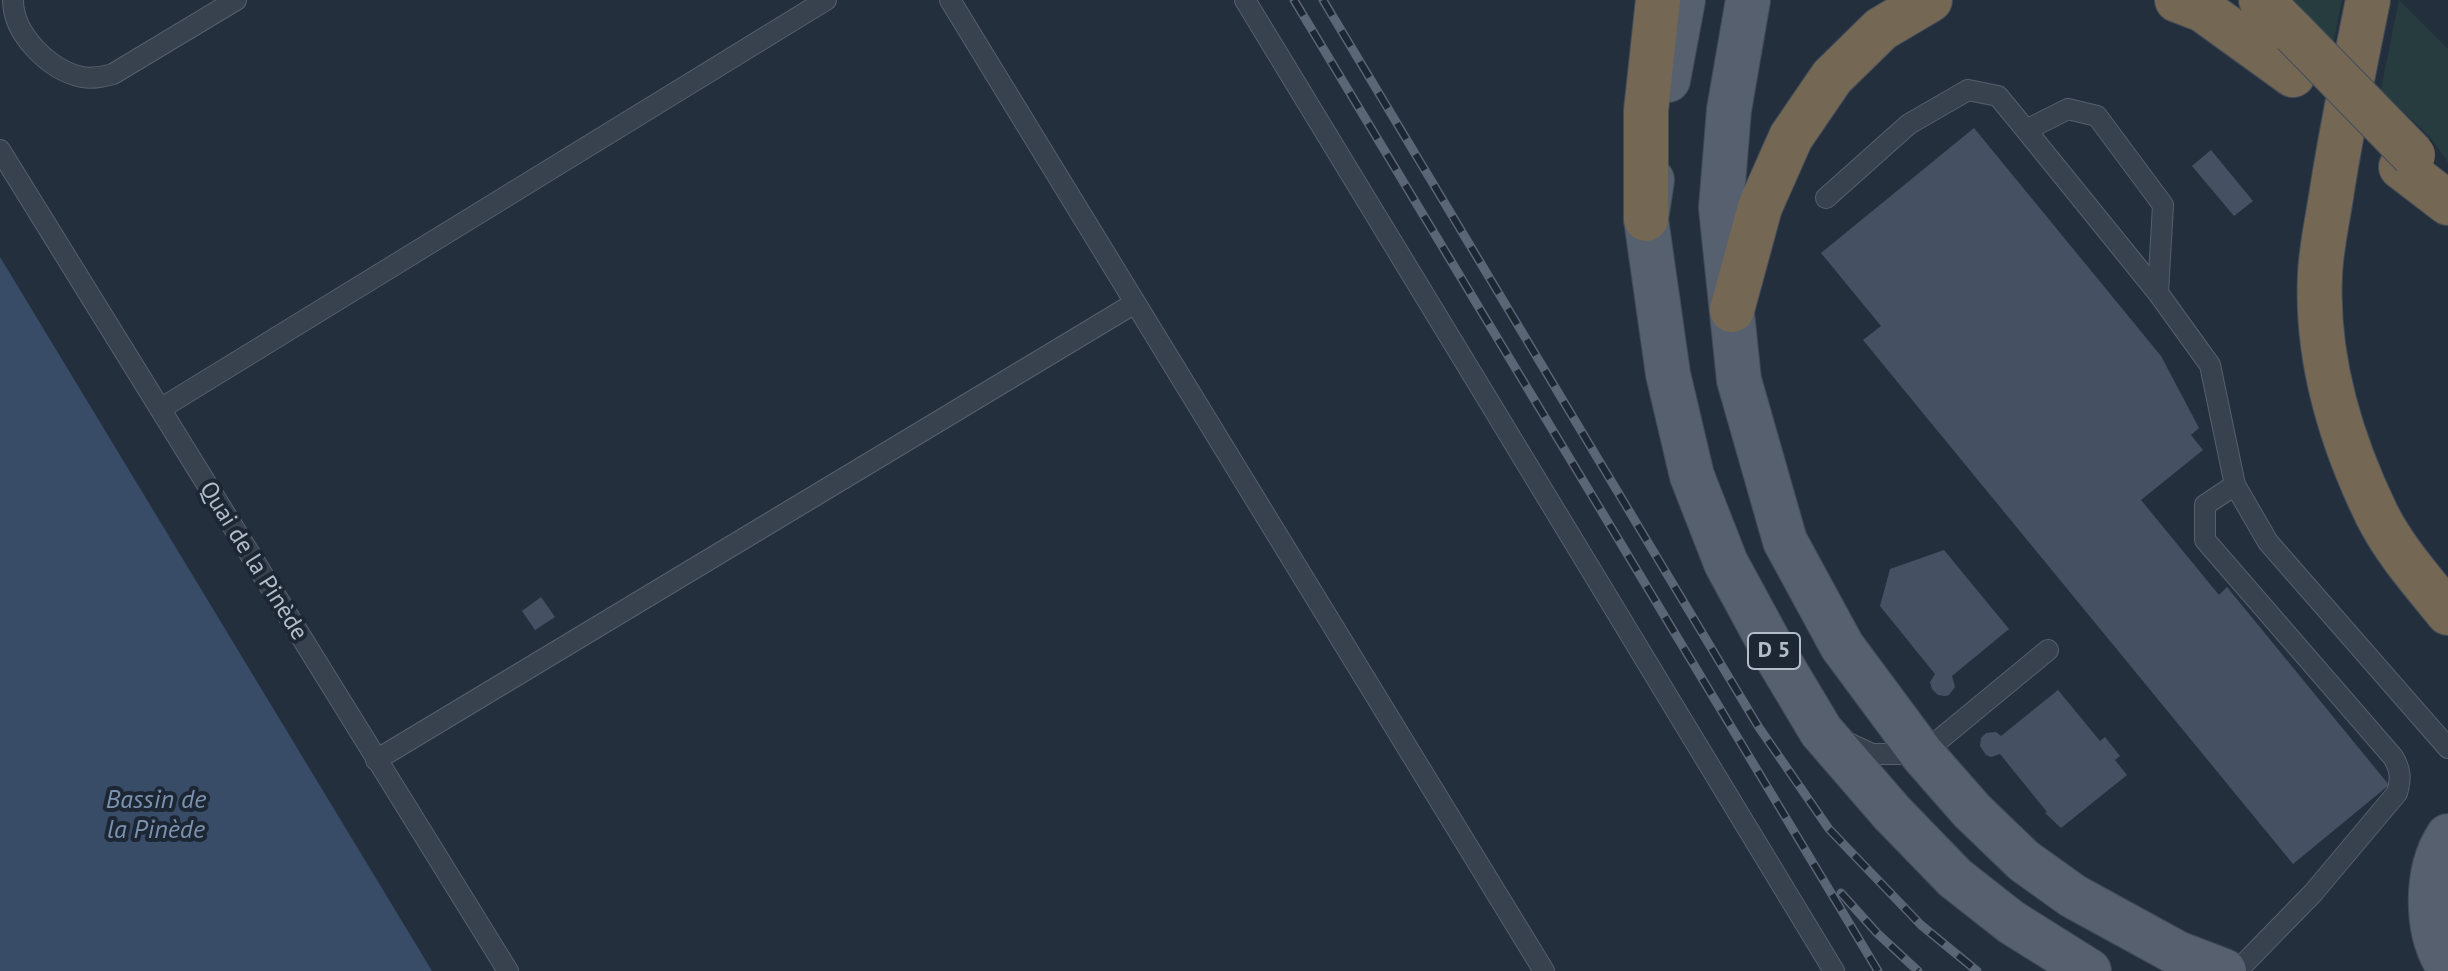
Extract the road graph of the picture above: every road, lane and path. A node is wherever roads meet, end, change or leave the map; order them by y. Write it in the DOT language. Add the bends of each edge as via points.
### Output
graph roads {
  1 [pos="13,0"];
  2 [pos="236,0"];
  3 [pos="826,0"];
  4 [pos="950,0"];
  5 [pos="1245,0"];
  6 [pos="1658,0"];
  7 [pos="1683,0"];
  8 [pos="1748,0"];
  9 [pos="1930,0"];
  10 [pos="2177,0"];
  11 [pos="2261,0"];
  12 [pos="2368,0"];
  13 [pos="2294,54"];
  14 [pos="2026,130"];
  15 [pos="0,150"];
  16 [pos="2407,161"];
  17 [pos="2448,194"];
  18 [pos="1826,198"];
  19 [pos="2448,203"];
  20 [pos="1646,219"];
  21 [pos="2158,293"];
  22 [pos="1135,303"];
  23 [pos="1732,310"];
  24 [pos="160,409"];
  25 [pos="2235,485"];
  26 [pos="2448,613"];
  27 [pos="2048,650"];
  28 [pos="1821,731"];
  29 [pos="2448,748"];
  30 [pos="1922,754"];
  31 [pos="376,760"];
  32 [pos="2448,836"];
  33 [pos="2448,966"];
  34 [pos="508,971"];
  35 [pos="1544,971"];
  36 [pos="1834,971"];
  37 [pos="2089,971"];
  38 [pos="2224,971"];
  39 [pos="2237,971"];
  1 -- 2 [label="lane" via="24,34 39,54 70,73 98,78"];
  3 -- 24 [label="lane"];
  4 -- 22 [label="lane"];
  5 -- 36 [label="lane"];
  6 -- 20 [label="highway" via="1646,111"];
  7 -- 20 [label="main road, D 5"];
  8 -- 23 [label="main road, D 5" via="1729,110 1721,208"];
  9 -- 23 [label="highway" via="1881,29 1832,77 1791,137 1760,207"];
  10 -- 13 [label="highway"];
  11 -- 13 [label="highway"];
  12 -- 26 [label="highway" via="2320,275 2325,353 2341,430 2377,516"];
  13 -- 16 [label="highway"];
  14 -- 18 [label="lane" via="1998,96 1968,90 1909,124"];
  14 -- 21 [label="lane"];
  14 -- 21 [label="lane" via="2068,109 2097,116 2163,205"];
  15 -- 24 [label="lane, Quai de la Pinède"];
  16 -- 17 [label="highway"];
  16 -- 19 [label="highway"];
  20 -- 28 [label="main road, D 5" via="1668,374 1692,476 1726,563"];
  21 -- 25 [label="lane" via="2210,365"];
  22 -- 31 [label="lane"];
  22 -- 35 [label="lane"];
  23 -- 30 [label="main road, D 5" via="1739,380 1785,541 1842,646"];
  24 -- 31 [label="lane, Quai de la Pinède"];
  25 -- 29 [label="lane" via="2268,542"];
  25 -- 39 [label="lane" via="2205,505 2205,540 2393,757 2401,780 2397,793 2313,893"];
  27 -- 30 [label="lane"];
  28 -- 30 [label="lane" via="1872,754"];
  28 -- 37 [label="main road, D 5" via="1955,878 2011,922"];
  30 -- 38 [label="main road, D 5" via="1972,811 2036,870 2141,935"];
  31 -- 34 [label="lane, Quai de la Pinède"];
  32 -- 33 [label="main road" via="2433,879 2432,927"];
}
